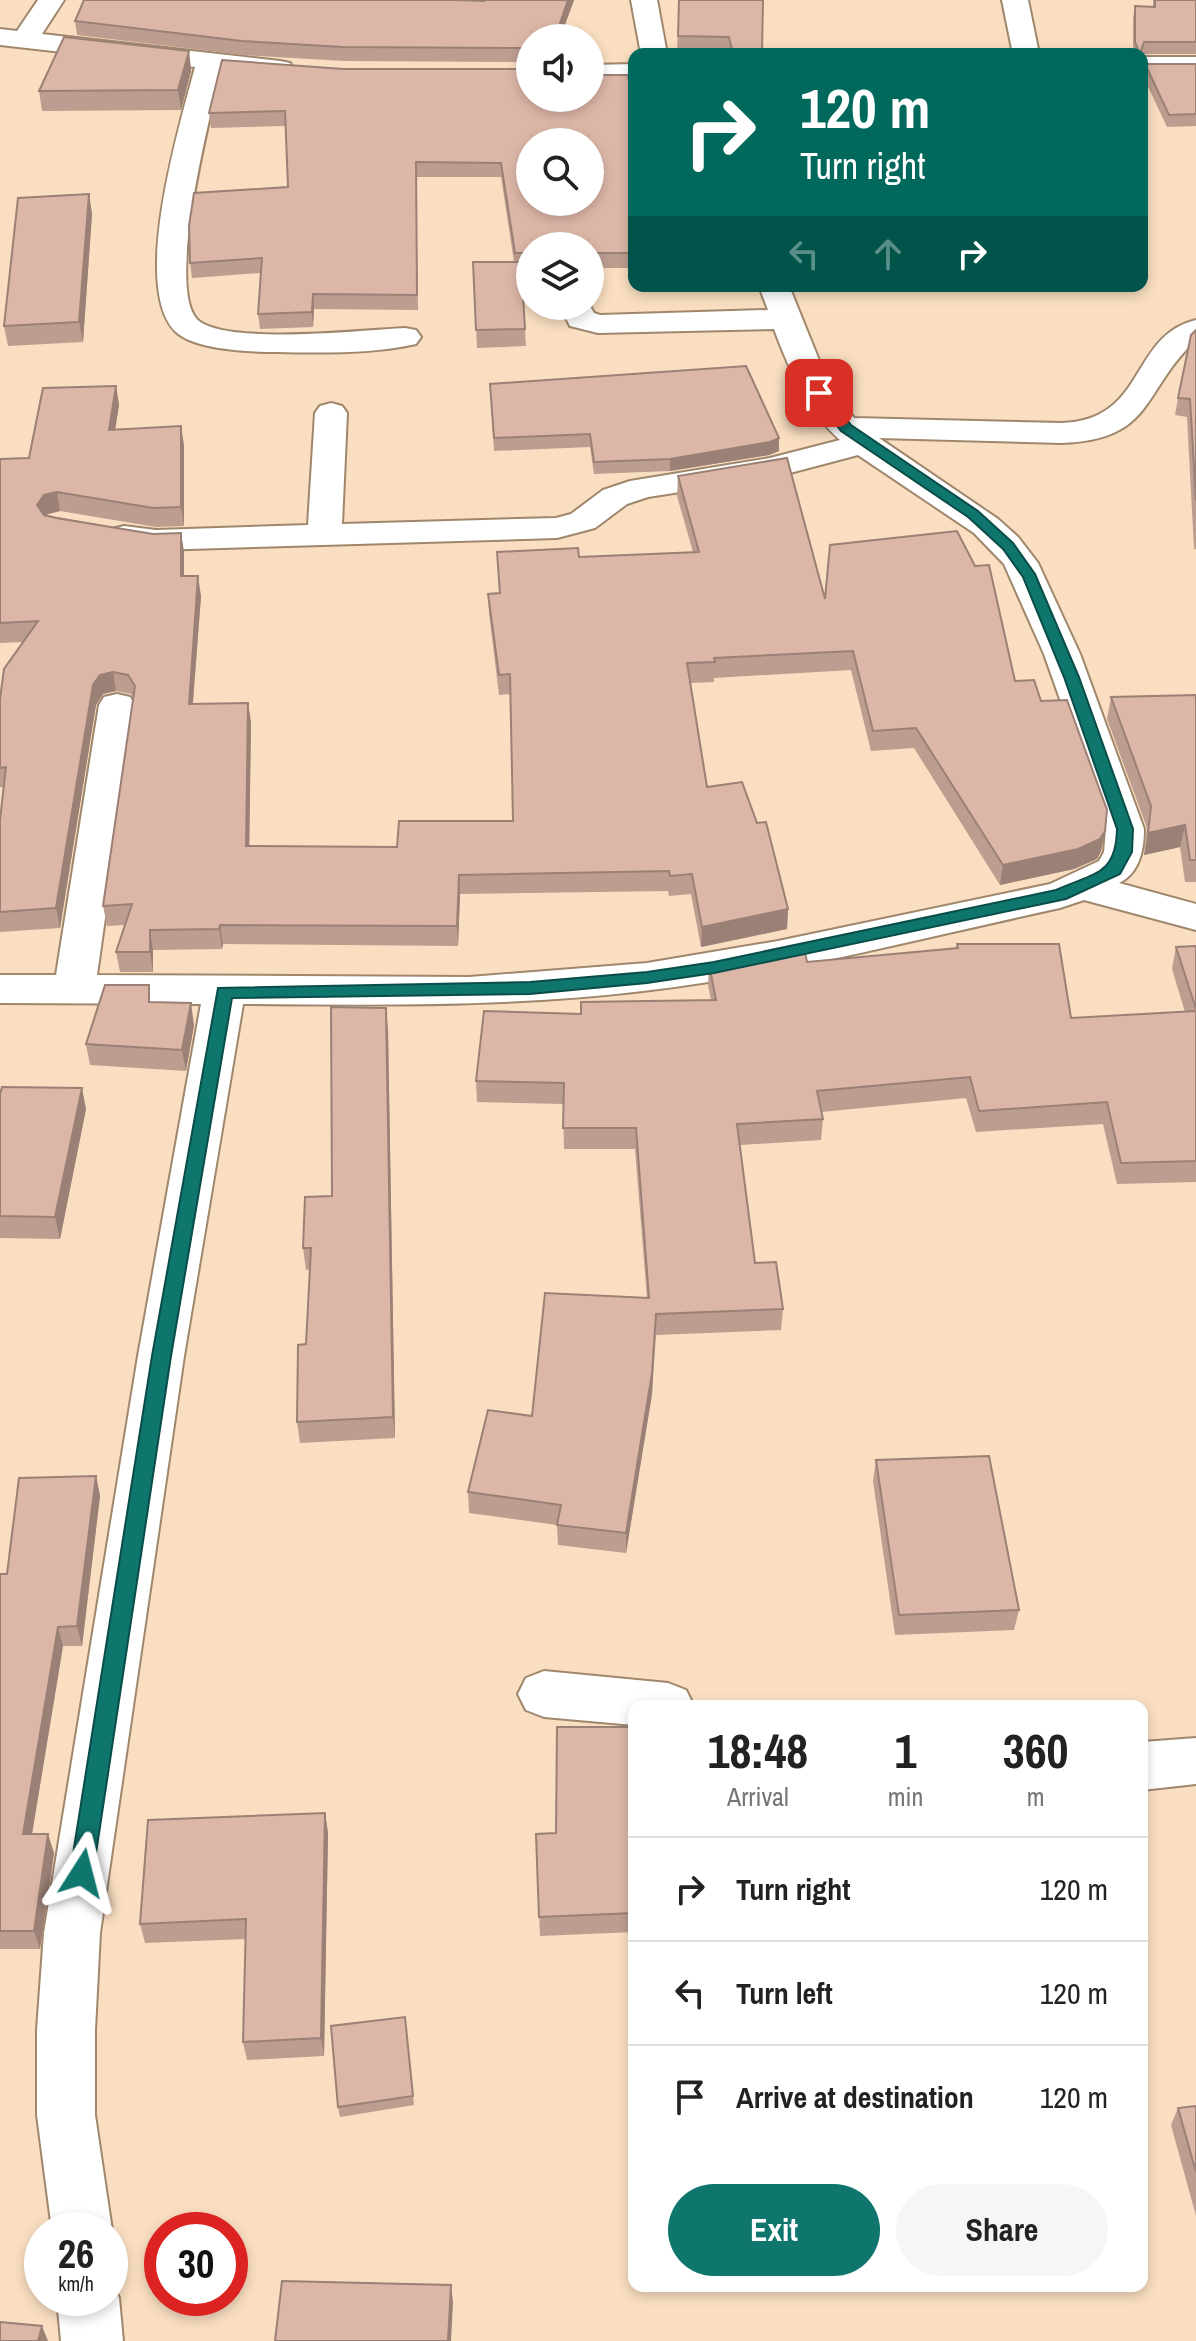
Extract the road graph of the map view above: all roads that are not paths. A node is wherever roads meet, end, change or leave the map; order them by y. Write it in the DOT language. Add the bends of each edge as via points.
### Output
graph roads {
  1 [pos="51,0"];
  2 [pos="644,0"];
  3 [pos="1015,0"];
  4 [pos="13,38"];
  5 [pos="653,48"];
  6 [pos="1025,48"];
  7 [pos="210,62"];
  8 [pos="1148,65"];
  9 [pos="1196,65"];
  10 [pos="304,70"];
  11 [pos="628,72"];
  12 [pos="604,73"];
  13 [pos="780,302"];
  14 [pos="584,320"];
  15 [pos="1196,329"];
  16 [pos="405,337"];
  17 [pos="331,413"];
  18 [pos="856,436"];
  19 [pos="99,530"];
  20 [pos="324,535"];
  21 [pos="117,705"];
  22 [pos="1082,886"];
  23 [pos="1196,917"];
  24 [pos="0,989"];
  25 [pos="74,990"];
  26 [pos="224,992"];
  27 [pos="544,1694"];
  28 [pos="628,1702"];
  29 [pos="1196,1761"];
  30 [pos="1148,1765"];
  31 [pos="79,2212"];
  32 [pos="90,2316"];
  33 [pos="92,2341"];
  1 -- 4 [label="street"];
  2 -- 5 [label="street"];
  3 -- 6 [label="street"];
  4 -- 7 [label="street"];
  7 -- 10 [label="street"];
  7 -- 16 [label="street" via="172,242 173,307 186,326 215,339 245,343"];
  8 -- 9 [label="street"];
  11 -- 12 [label="street"];
  13 -- 14 [label="street" via="598,324"];
  13 -- 18 [label="street" via="810,377 829,409"];
  15 -- 18 [label="street" via="1177,337 1138,402 1107,426 1063,432"];
  17 -- 20 [label="street"];
  18 -- 20 [label="street" via="771,468 642,488 615,497 583,521 557,528"];
  18 -- 22 [label="street" via="973,514 1008,546 1030,577 1125,829 1124,852 1114,870"];
  19 -- 20 [label="street" via="156,540"];
  21 -- 25 [label="street"];
  22 -- 23 [label="street"];
  22 -- 26 [label="street" via="778,955 647,977 469,991"];
  24 -- 25 [label="street"];
  25 -- 26 [label="street"];
  26 -- 31 [label="street" via="161,1356 72,1933 66,2115"];
  27 -- 28 [label="street"];
  29 -- 30 [label="street"];
  32 -- 33 [label="street"];
}
